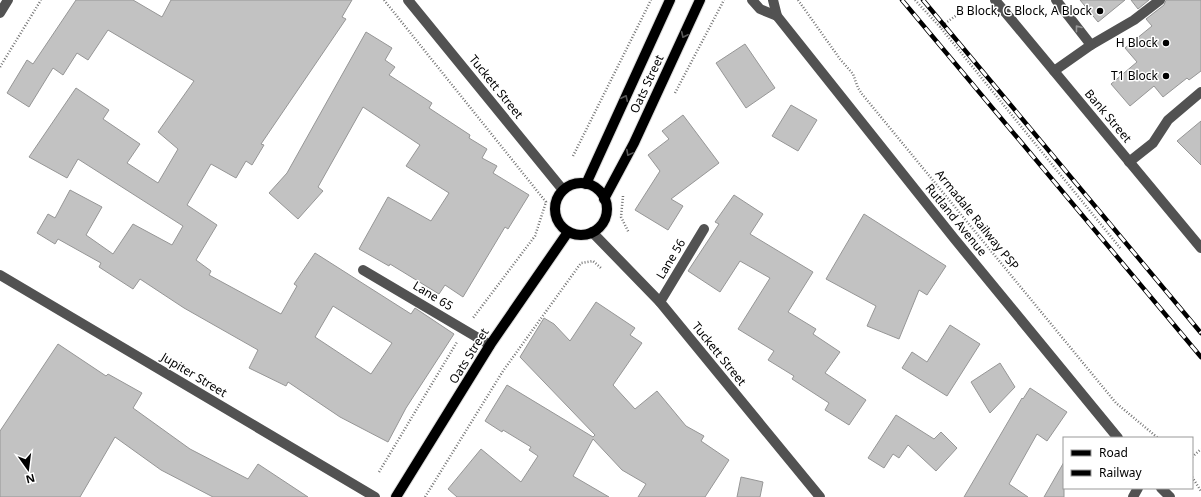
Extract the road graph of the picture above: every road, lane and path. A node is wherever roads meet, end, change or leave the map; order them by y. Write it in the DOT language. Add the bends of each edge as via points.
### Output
graph roads {
  1 [pos="8,0"];
  2 [pos="41,0"];
  3 [pos="384,0"];
  4 [pos="408,0"];
  5 [pos="651,0"];
  6 [pos="670,0"];
  7 [pos="700,0"];
  8 [pos="724,0"];
  9 [pos="752,0"];
  10 [pos="773,0"];
  11 [pos="798,0"];
  12 [pos="915,0"];
  13 [pos="995,0"];
  14 [pos="1056,0"];
  15 [pos="1160,0"];
  16 [pos="0,13"];
  17 [pos="957,15"];
  18 [pos="776,16"];
  19 [pos="940,27"];
  20 [pos="1091,45"];
  21 [pos="0,67"];
  22 [pos="1054,71"];
  23 [pos="1201,92"];
  24 [pos="674,95"];
  25 [pos="573,156"];
  26 [pos="1129,162"];
  27 [pos="586,184"];
  28 [pos="563,190"];
  29 [pos="626,190"];
  30 [pos="604,199"];
  31 [pos="546,202"];
  32 [pos="704,229"];
  33 [pos="568,232"];
  34 [pos="592,232"];
  35 [pos="629,233"];
  36 [pos="1201,248"];
  37 [pos="1121,249"];
  38 [pos="602,269"];
  39 [pos="363,270"];
  40 [pos="0,275"];
  41 [pos="660,302"];
  42 [pos="490,345"];
  43 [pos="1117,437"];
  44 [pos="1157,437"];
  45 [pos="1201,449"];
  46 [pos="1193,456"];
  47 [pos="1193,479"];
  48 [pos="1162,489"];
  49 [pos="1201,491"];
  50 [pos="375,497"];
  51 [pos="396,497"];
  52 [pos="425,497"];
  53 [pos="820,497"];
  54 [pos="1170,497"];
  1 -- 16 [label="street"];
  2 -- 21 [label="path"];
  3 -- 31 [label="path"];
  4 -- 28 [label="street, Tuckett Street"];
  5 -- 25 [label="path"];
  27 -- 6 [label="main road, Oats Street, one-way"];
  7 -- 30 [label="main road, Oats Street, one-way" via="634,143"];
  8 -- 24 [label="path"];
  9 -- 18 [label="street, Rutland Avenue" via="760,9"];
  10 -- 18 [label="street, Rutland Avenue"];
  11 -- 44 [label="path, Armadale Railway PSP" via="853,74 862,94 1116,403"];
  12 -- 19 [label="path"];
  13 -- 22 [label="street, Bank Street"];
  20 -- 14 [label="street, one-way"];
  15 -- 20 [label="street" via="1134,20"];
  17 -- 19 [label="path"];
  18 -- 43 [label="street, Rutland Avenue"];
  19 -- 37 [label="path"];
  20 -- 22 [label="street"];
  22 -- 26 [label="street, Bank Street"];
  23 -- 26 [label="street" via="1168,120 1153,143"];
  26 -- 36 [label="street, Bank Street"];
  27 -- 28 [label="main road" via="578,184"];
  27 -- 30 [label="main road" via="600,192"];
  28 -- 33 [label="main road" via="558,197 555,212 562,227"];
  29 -- 35 [label="path" via="621,217"];
  30 -- 34 [label="main road" via="606,214 603,222"];
  32 -- 41 [label="street, Lane 56"];
  33 -- 34 [label="main road" via="584,235"];
  33 -- 42 [label="main road, Oats Street"];
  34 -- 41 [label="street, Tuckett Street"];
  38 -- 52 [label="path" via="593,261 581,263 503,371"];
  39 -- 42 [label="street, Lane 65"];
  40 -- 50 [label="street, Jupiter Street"];
  41 -- 53 [label="street, Tuckett Street"];
  42 -- 51 [label="main road, Oats Street"];
  45 -- 46 [label="path"];
  47 -- 49 [label="path"];
  48 -- 54 [label="street"];
}
